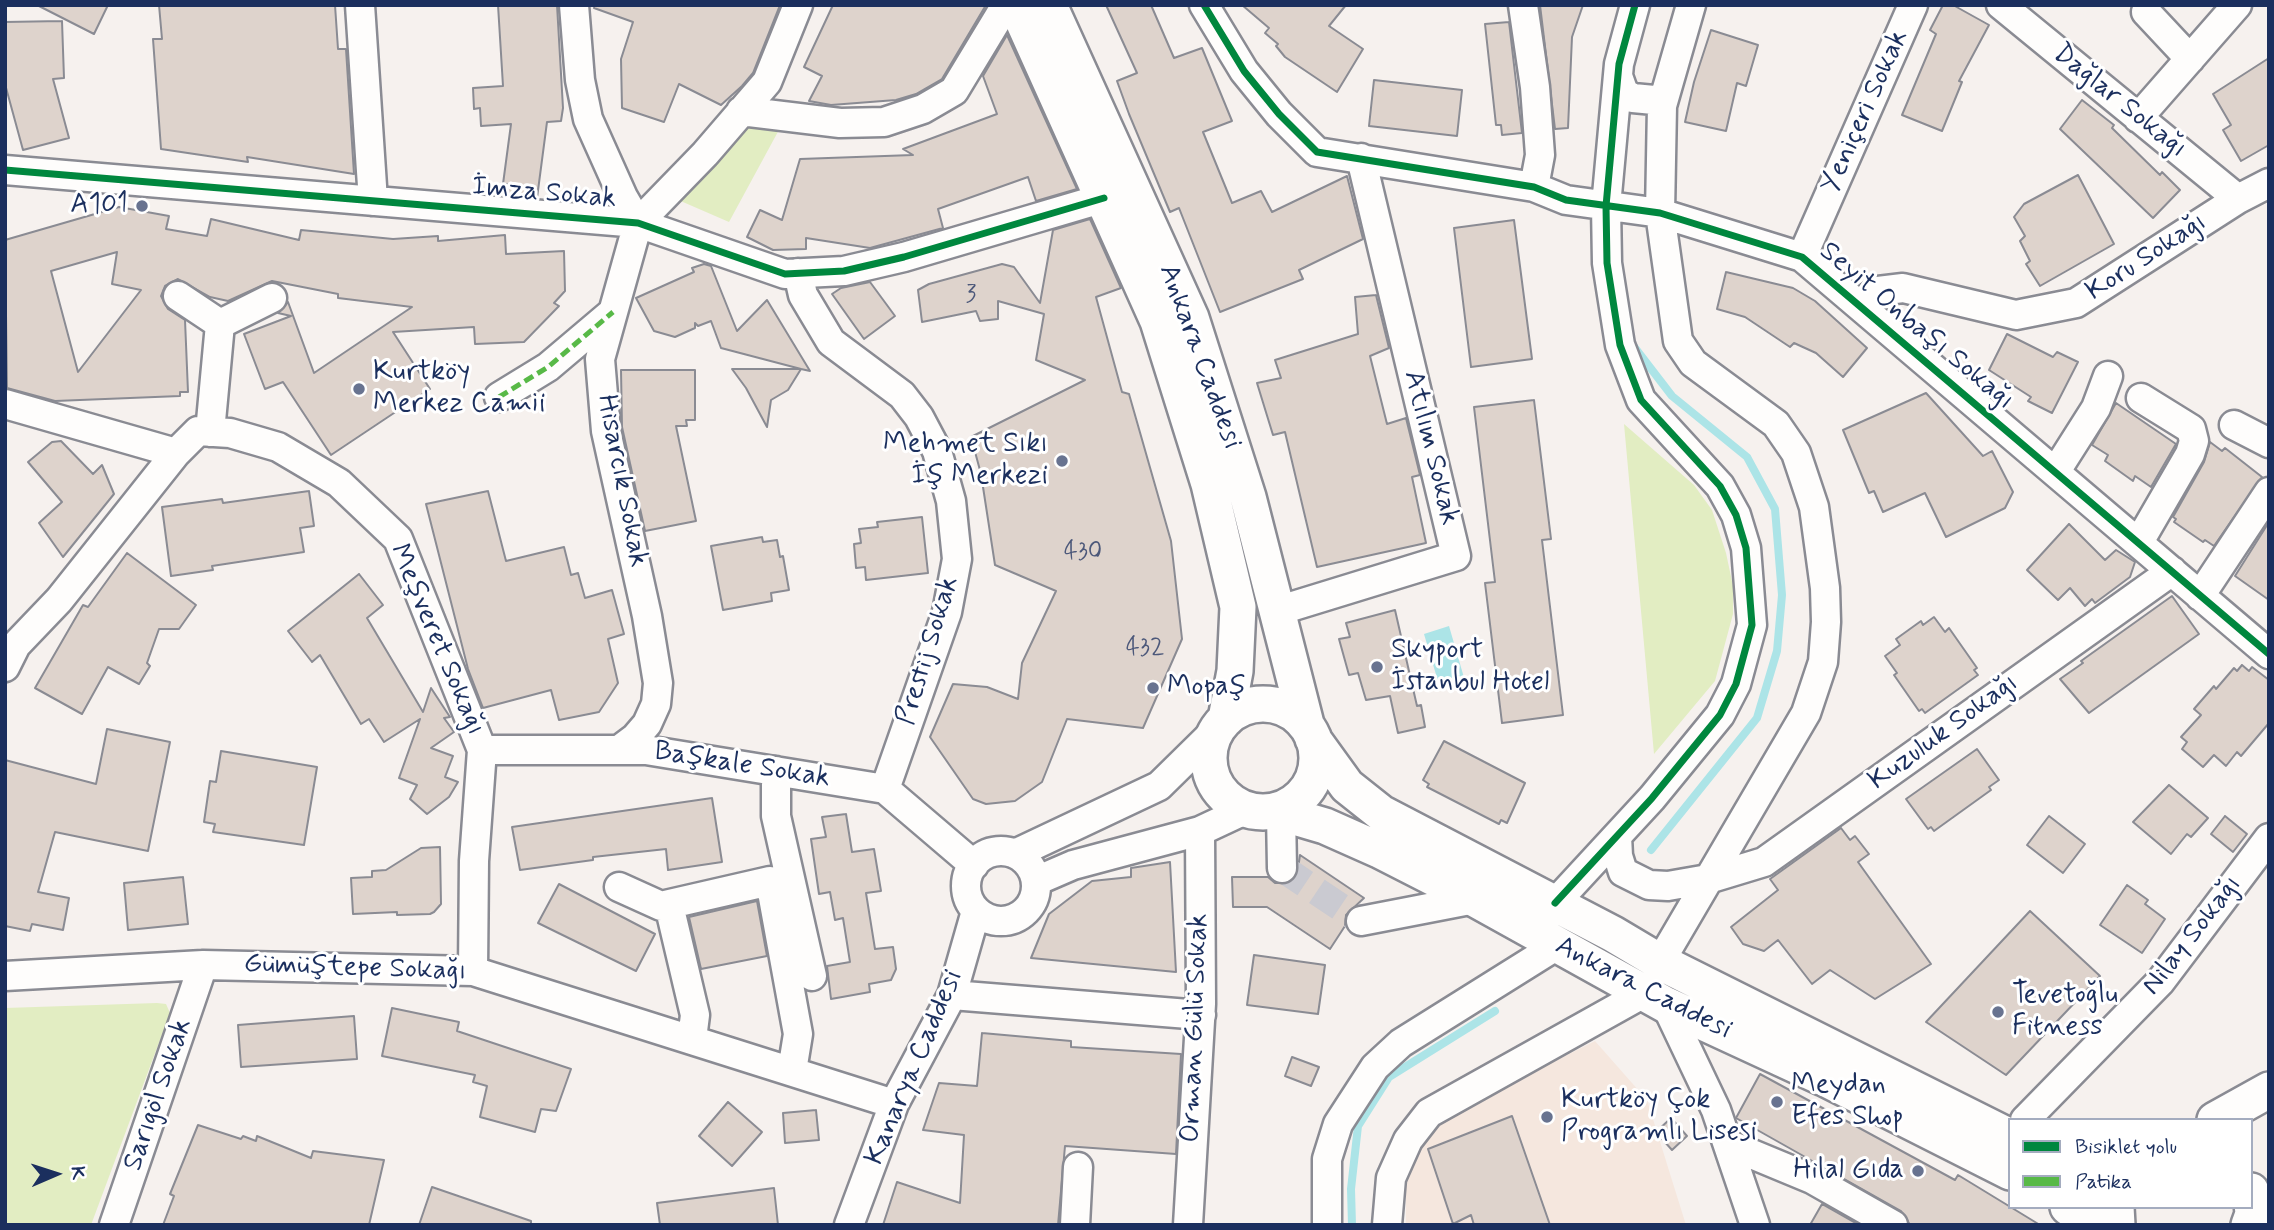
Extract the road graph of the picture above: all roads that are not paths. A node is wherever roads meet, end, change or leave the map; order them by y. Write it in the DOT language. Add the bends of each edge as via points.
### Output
graph roads {
  1 [pos="360,5"];
  2 [pos="574,5"];
  3 [pos="798,5"];
  4 [pos="1006,5"];
  5 [pos="1016,5"];
  6 [pos="1049,5"];
  7 [pos="1204,5"];
  8 [pos="1523,5"];
  9 [pos="1635,5"];
  10 [pos="1691,5"];
  11 [pos="1913,5"];
  12 [pos="2001,5"];
  13 [pos="2237,5"];
  14 [pos="2146,12"];
  15 [pos="2190,59"];
  16 [pos="1618,76"];
  17 [pos="1663,97"];
  18 [pos="741,111"];
  19 [pos="2138,118"];
  20 [pos="1360,158"];
  21 [pos="5,170"];
  22 [pos="2269,183"];
  23 [pos="1534,187"];
  24 [pos="1104,198"];
  25 [pos="2238,199"];
  26 [pos="373,201"];
  27 [pos="1606,206"];
  28 [pos="1660,213"];
  29 [pos="638,223"];
  30 [pos="1802,257"];
  31 [pos="798,274"];
  32 [pos="178,296"];
  33 [pos="272,298"];
  34 [pos="1857,304"];
  35 [pos="613,312"];
  36 [pos="220,324"];
  37 [pos="2108,376"];
  38 [pos="499,397"];
  39 [pos="2141,398"];
  40 [pos="5,404"];
  41 [pos="2234,425"];
  42 [pos="210,432"];
  43 [pos="2269,443"];
  44 [pos="176,453"];
  45 [pos="2056,471"];
  46 [pos="2269,492"];
  47 [pos="2139,542"];
  48 [pos="2172,571"];
  49 [pos="2200,596"];
  50 [pos="1277,611"];
  51 [pos="2266,646"];
  52 [pos="5,667"];
  53 [pos="1222,723"];
  54 [pos="1309,731"];
  55 [pos="482,750"];
  56 [pos="619,750"];
  57 [pos="776,771"];
  58 [pos="885,789"];
  59 [pos="1267,811"];
  60 [pos="1200,831"];
  61 [pos="1618,836"];
  62 [pos="2269,838"];
  63 [pos="1015,854"];
  64 [pos="974,865"];
  65 [pos="1282,868"];
  66 [pos="1708,879"];
  67 [pos="1036,881"];
  68 [pos="619,887"];
  69 [pos="1475,899"];
  70 [pos="1555,903"];
  71 [pos="669,905"];
  72 [pos="976,911"];
  73 [pos="1361,921"];
  74 [pos="1556,946"];
  75 [pos="1660,962"];
  76 [pos="203,965"];
  77 [pos="473,971"];
  78 [pos="5,976"];
  79 [pos="812,976"];
  80 [pos="952,995"];
  81 [pos="1655,999"];
  82 [pos="1201,1015"];
  83 [pos="692,1039"];
  84 [pos="792,1071"];
  85 [pos="2269,1090"];
  86 [pos="894,1104"];
  87 [pos="2027,1118"];
  88 [pos="2219,1118"];
  89 [pos="2008,1130"];
  90 [pos="1730,1146"];
  91 [pos="1078,1167"];
  92 [pos="2008,1171"];
  93 [pos="2071,1209"];
  94 [pos="114,1225"];
  95 [pos="849,1225"];
  96 [pos="1075,1225"];
  97 [pos="1188,1225"];
  98 [pos="1327,1225"];
  99 [pos="1387,1225"];
  100 [pos="1755,1225"];
  101 [pos="1893,1225"];
  102 [pos="2094,1225"];
  1 -- 26 [label="street"];
  2 -- 29 [label="street" via="588,119"];
  3 -- 18 [label="street, Hisarcık Sokak" via="767,82"];
  4 -- 18 [label="street" via="954,91 923,109 884,122 840,123"];
  5 -- 24 [label="main road, Ankara Caddesi"];
  6 -- 50 [label="main road, Ankara Caddesi" via="1191,318 1248,497"];
  7 -- 20 [label="street, Seyit Onbaşı Sokağı" via="1244,71 1317,152"];
  8 -- 23 [label="street" via="1540,155"];
  9 -- 16 [label="street"];
  10 -- 17 [label="street"];
  11 -- 30 [label="street, Yeniçeri Sokak"];
  12 -- 19 [label="street, Dağlar Sokağı"];
  13 -- 15 [label="street"];
  14 -- 15 [label="street"];
  15 -- 19 [label="street"];
  16 -- 17 [label="street" via="1624,93 1633,99"];
  16 -- 27 [label="street"];
  17 -- 28 [label="street"];
  18 -- 29 [label="street, Hisarcık Sokak"];
  19 -- 25 [label="street, Dağlar Sokağı"];
  20 -- 23 [label="street, Seyit Onbaşı Sokağı"];
  20 -- 50 [label="street, Atılım Sokak" via="1456,556"];
  21 -- 26 [label="street, İmza Sokak"];
  22 -- 25 [label="street, Koru Sokağı"];
  23 -- 27 [label="street, Seyit Onbaşı Sokağı" via="1566,200"];
  24 -- 31 [label="street, İmza Sokak" via="904,257 844,271"];
  24 -- 53 [label="main road, Ankara Caddesi" via="1158,321 1229,563 1238,607 1237,645"];
  25 -- 34 [label="street, Koru Sokağı" via="2076,303 2016,315 1890,288"];
  26 -- 29 [label="street, İmza Sokak"];
  27 -- 28 [label="street, Seyit Onbaşı Sokağı"];
  27 -- 61 [label="street" via="1607,263 1619,345 1629,374 1641,400 1720,485 1736,515 1751,588 1752,625 1728,701"];
  28 -- 30 [label="street, Seyit Onbaşı Sokağı"];
  28 -- 66 [label="street" via="1678,341 1693,363 1762,412 1787,437 1814,507 1825,588 1822,662 1806,713"];
  29 -- 31 [label="street, İmza Sokak" via="738,260"];
  29 -- 35 [label="street, Hisarcık Sokak"];
  30 -- 34 [label="street, Seyit Onbaşı Sokağı"];
  31 -- 58 [label="street, Prestij Sokak" via="803,295 831,342 893,387 919,417 937,451 951,501 957,559 947,612"];
  32 -- 36 [label="street"];
  33 -- 36 [label="street"];
  34 -- 45 [label="street, Seyit Onbaşı Sokağı"];
  35 -- 38 [label="street" via="548,368"];
  35 -- 56 [label="street, Hisarcık Sokak" via="600,359 606,431 648,616 658,683 656,704 647,724"];
  36 -- 42 [label="street"];
  37 -- 45 [label="street" via="2080,438"];
  39 -- 47 [label="street" via="2191,429 2194,441"];
  40 -- 44 [label="street"];
  41 -- 43 [label="street"];
  42 -- 44 [label="street" via="198,431"];
  42 -- 55 [label="street, Meşveret Sokağı" via="278,447 339,483 398,539"];
  44 -- 52 [label="street" via="59,600 16,645"];
  45 -- 47 [label="street, Seyit Onbaşı Sokağı"];
  46 -- 49 [label="street"];
  47 -- 48 [label="street, Seyit Onbaşı Sokağı"];
  48 -- 49 [label="street, Seyit Onbaşı Sokağı"];
  48 -- 66 [label="street, Kuzuluk Sokağı" via="1764,862"];
  49 -- 51 [label="street, Seyit Onbaşı Sokağı"];
  50 -- 54 [label="main road, Ankara Caddesi"];
  53 -- 54 [label="main road" via="1244,707 1261,703 1278,705"];
  53 -- 59 [label="main road" via="1211,744 1214,780 1224,795"];
  53 -- 63 [label="street" via="1159,786"];
  54 -- 59 [label="main road" via="1317,757 1306,791 1291,804"];
  54 -- 70 [label="main road, Ankara Caddesi" via="1347,786 1381,813"];
  55 -- 56 [label="street, Başkale Sokak"];
  55 -- 77 [label="street, Meşveret Sokağı"];
  56 -- 57 [label="street, Başkale Sokak" via="646,750"];
  57 -- 58 [label="street, Başkale Sokak"];
  57 -- 79 [label="street" via="776,816"];
  58 -- 64 [label="street"];
  59 -- 60 [label="street"];
  59 -- 65 [label="street"];
  59 -- 69 [label="main road, Ankara Caddesi" via="1347,835"];
  60 -- 67 [label="street" via="1073,866"];
  60 -- 82 [label="street, Orman Gülü Sokak"];
  61 -- 66 [label="street, Kuzuluk Sokağı" via="1623,872 1637,881 1668,886"];
  61 -- 70 [label="street"];
  62 -- 87 [label="street, Nilay Sokağı" via="2160,982"];
  63 -- 64 [label="street" via="995,852"];
  63 -- 67 [label="street" via="1025,860"];
  64 -- 72 [label="street" via="967,891"];
  66 -- 75 [label="street"];
  67 -- 72 [label="street" via="1032,903 1017,918 995,921"];
  68 -- 71 [label="street" via="661,906"];
  69 -- 73 [label="street"];
  69 -- 74 [label="main road, Ankara Caddesi"];
  70 -- 75 [label="main road, Ankara Caddesi"];
  71 -- 83 [label="street" via="695,1016"];
  71 -- 84 [label="street" via="770,881 797,1034"];
  72 -- 80 [label="street, Kanarya Caddesi"];
  74 -- 81 [label="main road, Ankara Caddesi"];
  74 -- 98 [label="street" via="1401,1043 1376,1067 1353,1097 1334,1136 1327,1159"];
  75 -- 89 [label="main road, Ankara Caddesi"];
  76 -- 77 [label="street, Gümüştepe Sokağı"];
  76 -- 78 [label="street, Gümüştepe Sokağı"];
  76 -- 94 [label="street, Sarıgöl Sokak"];
  77 -- 83 [label="street, Gümüştepe Sokağı"];
  80 -- 82 [label="street"];
  80 -- 86 [label="street, Kanarya Caddesi"];
  81 -- 90 [label="street"];
  81 -- 92 [label="main road, Ankara Caddesi"];
  81 -- 99 [label="street" via="1429,1113 1408,1140 1391,1178"];
  82 -- 97 [label="street, Orman Gülü Sokak"];
  83 -- 84 [label="street, Gümüştepe Sokağı"];
  84 -- 86 [label="street, Gümüştepe Sokağı"];
  85 -- 88 [label="main road"];
  86 -- 95 [label="street, Kanarya Caddesi"];
  90 -- 100 [label="street"];
  90 -- 101 [label="street" via="1812,1179"];
  91 -- 96 [label="street"];
  93 -- 102 [label="main road"];
}
